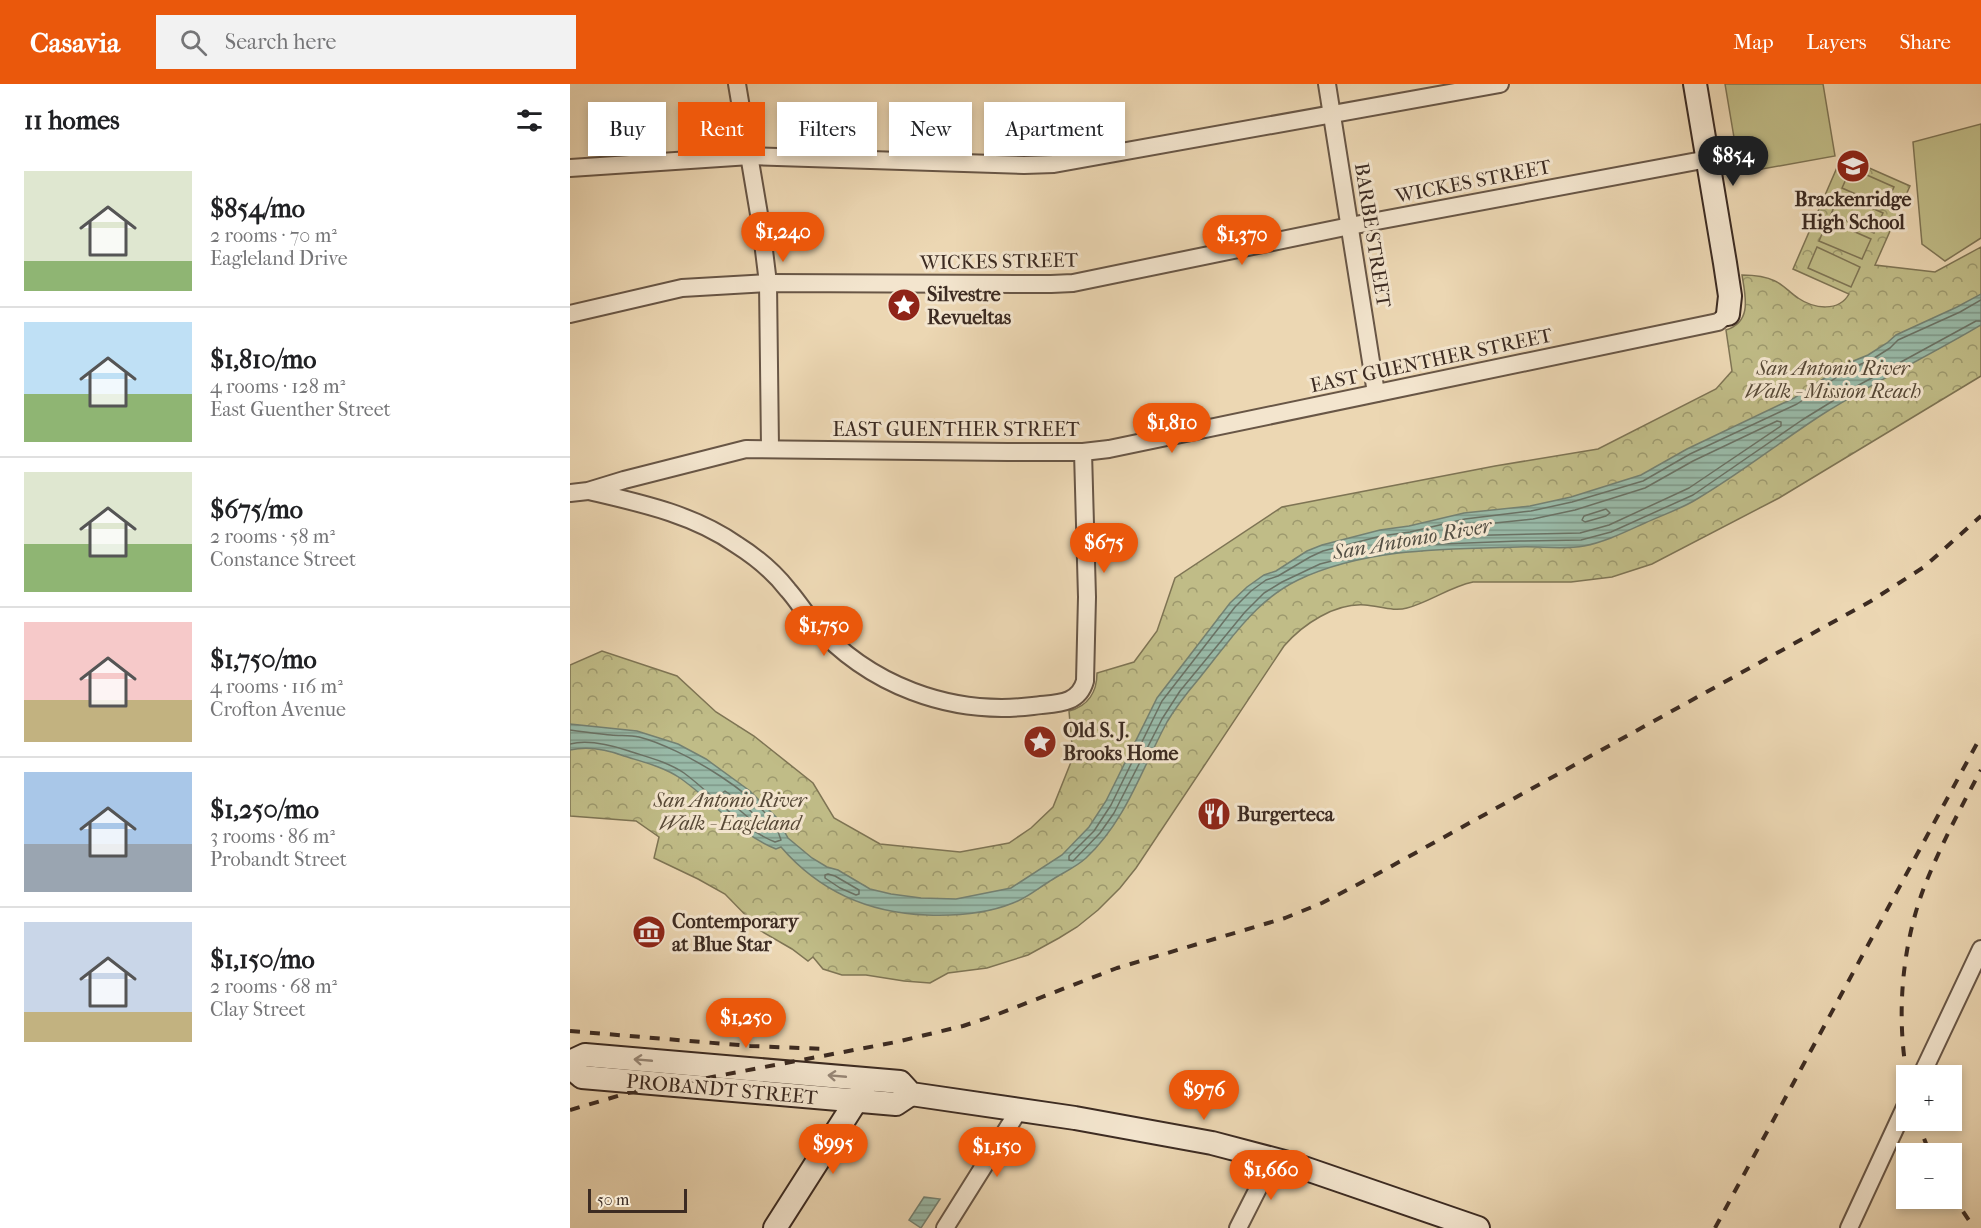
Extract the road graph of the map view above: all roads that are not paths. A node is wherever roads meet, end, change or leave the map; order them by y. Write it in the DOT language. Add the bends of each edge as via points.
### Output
graph roads {
  1 [pos="737,84"];
  2 [pos="1327,84"];
  3 [pos="1500,84"];
  4 [pos="1695,84"];
  5 [pos="740,102"];
  6 [pos="1333,114"];
  7 [pos="750,156"];
  8 [pos="1708,159"];
  9 [pos="570,168"];
  10 [pos="1350,226"];
  11 [pos="768,283"];
  12 [pos="570,314"];
  13 [pos="1728,314"];
  14 [pos="1376,393"];
  15 [pos="770,448"];
  16 [pos="1083,452"];
  17 [pos="588,491"];
  18 [pos="570,493"];
  19 [pos="1981,949"];
  20 [pos="570,1062"];
  21 [pos="1926,1065"];
  22 [pos="570,1067"];
  23 [pos="869,1079"];
  24 [pos="911,1094"];
  25 [pos="856,1101"];
  26 [pos="1019,1110"];
  27 [pos="1896,1127"];
  28 [pos="1273,1159"];
  29 [pos="775,1228"];
  30 [pos="945,1228"];
  31 [pos="1238,1228"];
  32 [pos="1478,1228"];
  33 [pos="1849,1228"];
  1 -- 5 [label="street"];
  2 -- 6 [label="street, BARBE STREET"];
  3 -- 6 [label="street"];
  4 -- 8 [label="main road"];
  6 -- 7 [label="street" via="1054,164"];
  6 -- 10 [label="street, BARBE STREET"];
  7 -- 9 [label="street"];
  7 -- 11 [label="street"];
  8 -- 10 [label="street, WICKES STREET"];
  8 -- 13 [label="main road" via="1730,296"];
  10 -- 11 [label="street, WICKES STREET" via="1073,283"];
  10 -- 14 [label="street, BARBE STREET"];
  11 -- 12 [label="street, WICKES STREET" via="682,288"];
  11 -- 15 [label="street"];
  13 -- 14 [label="street, EAST GUENTHER STREET" via="1718,322"];
  14 -- 16 [label="street, EAST GUENTHER STREET"];
  15 -- 16 [label="street, EAST GUENTHER STREET"];
  15 -- 17 [label="street, EAST GUENTHER STREET" via="734,452"];
  16 -- 17 [label="street" via="1085,681 1082,692 1073,699 1014,708 966,706 918,695 875,673 844,651 813,622 777,577 736,544 707,527 653,506"];
  17 -- 18 [label="street, EAST GUENTHER STREET"];
  19 -- 21 [label="street"];
  23 -- 20 [label="main road, PROBANDT STREET, one-way" via="585,1055"];
  22 -- 25 [label="main road, PROBANDT STREET" via="582,1077"];
  23 -- 24 [label="main road, PROBANDT STREET" via="900,1082"];
  23 -- 25 [label="main road"];
  24 -- 25 [label="main road, PROBANDT STREET" via="897,1104"];
  24 -- 26 [label="main road, PROBANDT STREET"];
  25 -- 29 [label="main road"];
  26 -- 28 [label="main road, PROBANDT STREET" via="1179,1136"];
  26 -- 30 [label="street"];
  27 -- 33 [label="street"];
  28 -- 31 [label="street"];
  28 -- 32 [label="main road, PROBANDT STREET"];
}
